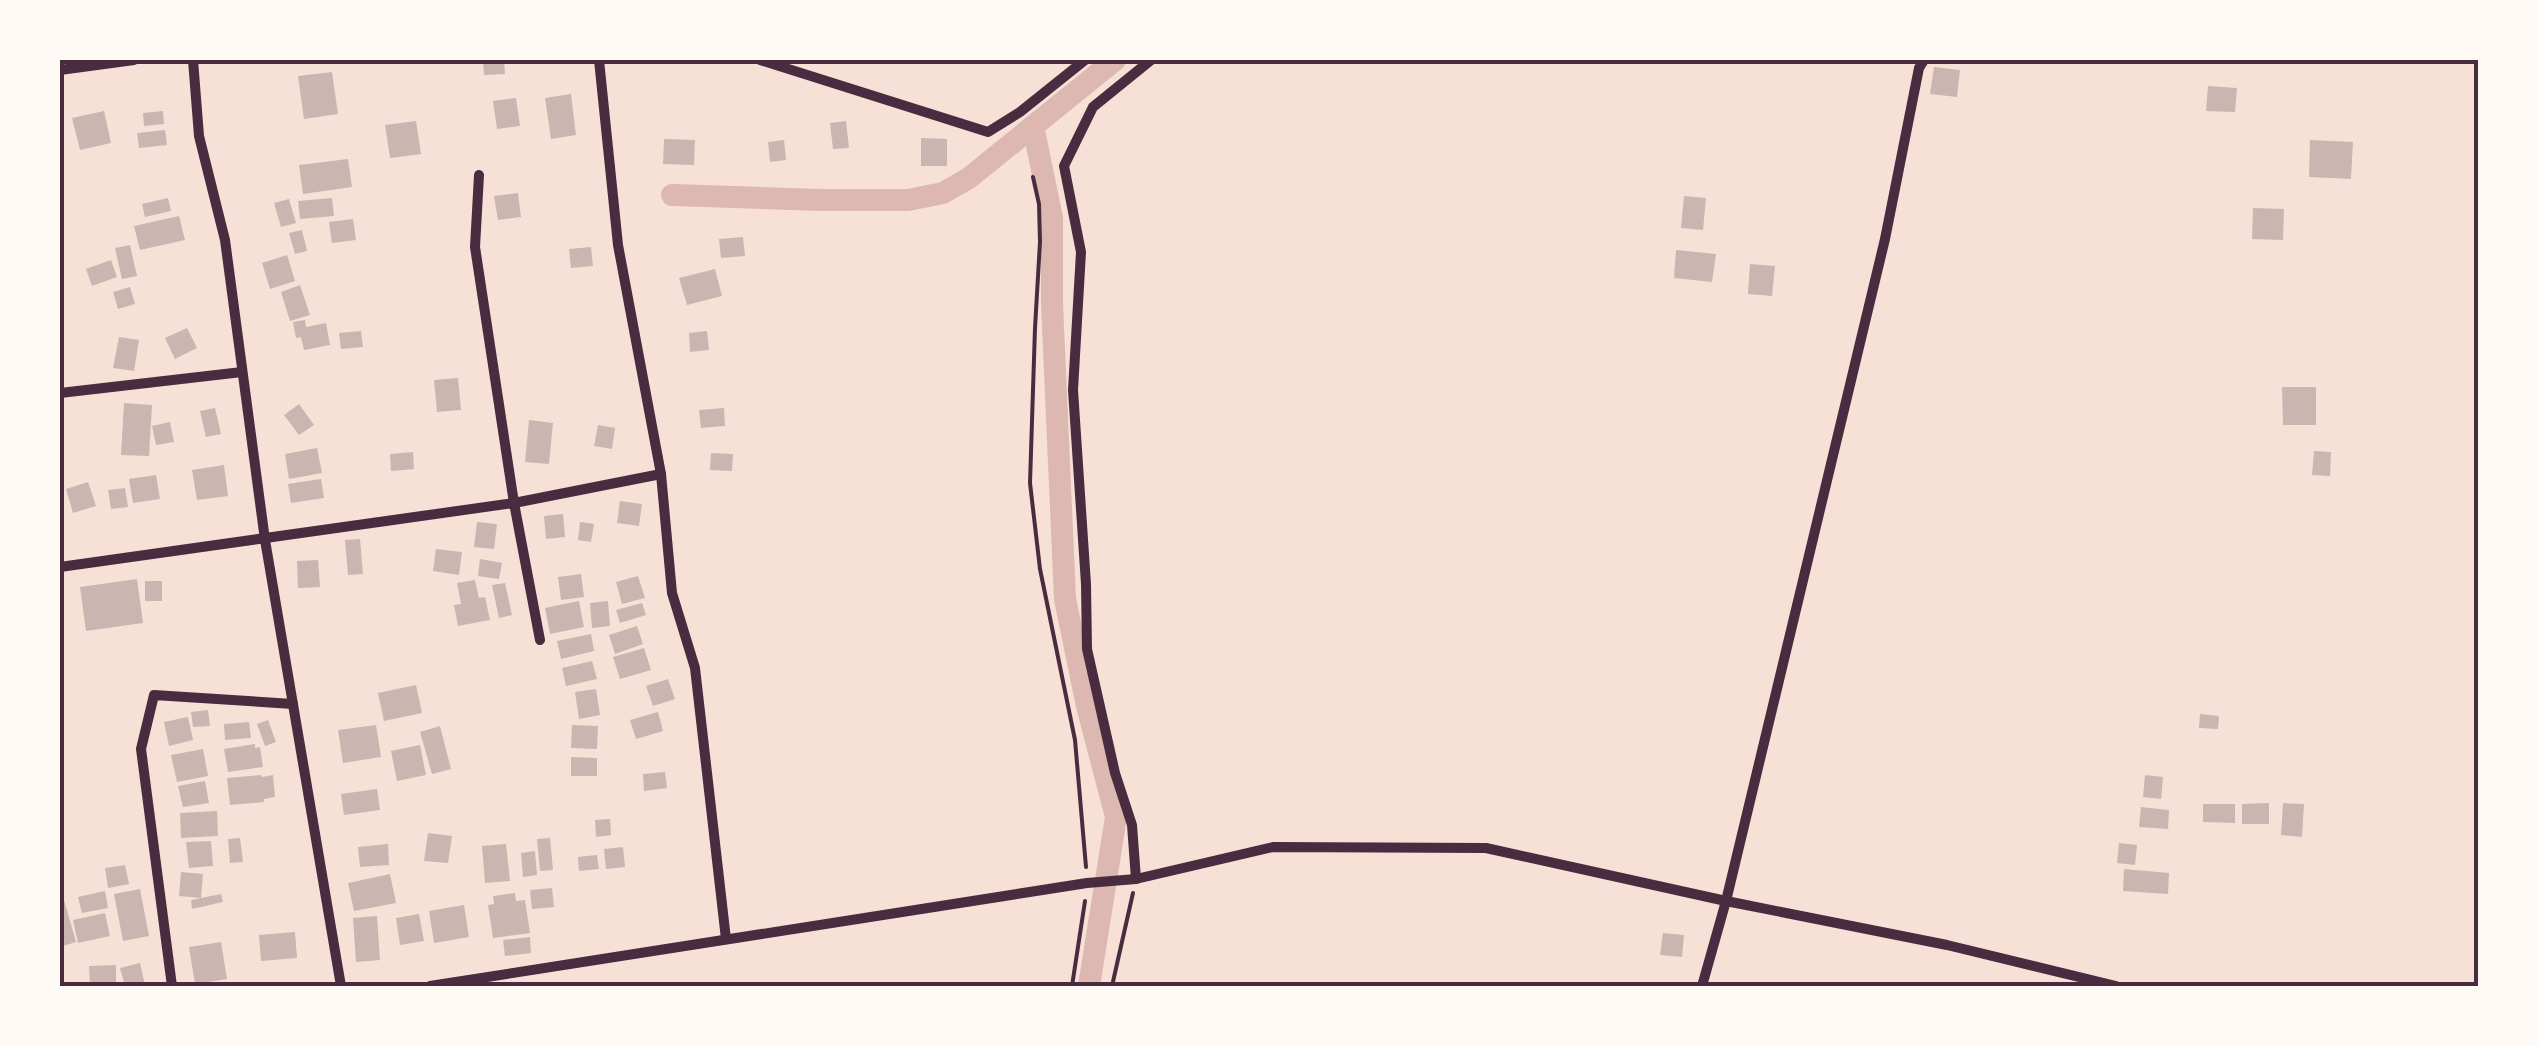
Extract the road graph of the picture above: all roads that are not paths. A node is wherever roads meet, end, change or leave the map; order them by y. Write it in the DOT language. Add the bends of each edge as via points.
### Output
graph roads {
  1 [pos="134,60"];
  2 [pos="193,60"];
  3 [pos="599,60"];
  4 [pos="760,60"];
  5 [pos="1084,60"];
  6 [pos="1151,60"];
  7 [pos="1924,60"];
  8 [pos="60,70"];
  9 [pos="479,175"];
  10 [pos="242,372"];
  11 [pos="60,393"];
  12 [pos="661,474"];
  13 [pos="514,503"];
  14 [pos="264,540"];
  15 [pos="60,567"];
  16 [pos="540,640"];
  17 [pos="293,704"];
  18 [pos="1136,878"];
  19 [pos="1726,901"];
  20 [pos="726,939"];
  21 [pos="172,986"];
  22 [pos="342,986"];
  23 [pos="430,986"];
  24 [pos="1702,986"];
  25 [pos="2116,986"];
  1 -- 8 [label="street"];
  2 -- 10 [label="street" via="199,136 225,240"];
  3 -- 12 [label="street" via="618,245"];
  4 -- 5 [label="street" via="988,132"];
  6 -- 18 [label="street" via="1093,107 1064,166 1081,252 1073,390 1087,650 1132,825"];
  7 -- 19 [label="street"];
  9 -- 13 [label="street" via="474,247"];
  10 -- 11 [label="street"];
  10 -- 14 [label="street"];
  12 -- 13 [label="street"];
  12 -- 20 [label="street" via="672,593 695,668"];
  13 -- 14 [label="street"];
  13 -- 16 [label="street"];
  14 -- 15 [label="street"];
  14 -- 17 [label="street"];
  17 -- 21 [label="street" via="154,695 141,749"];
  17 -- 22 [label="street"];
  18 -- 19 [label="street" via="1273,847 1486,848"];
  18 -- 20 [label="street"];
  19 -- 24 [label="street"];
  19 -- 25 [label="street"];
  20 -- 23 [label="street"];
}
